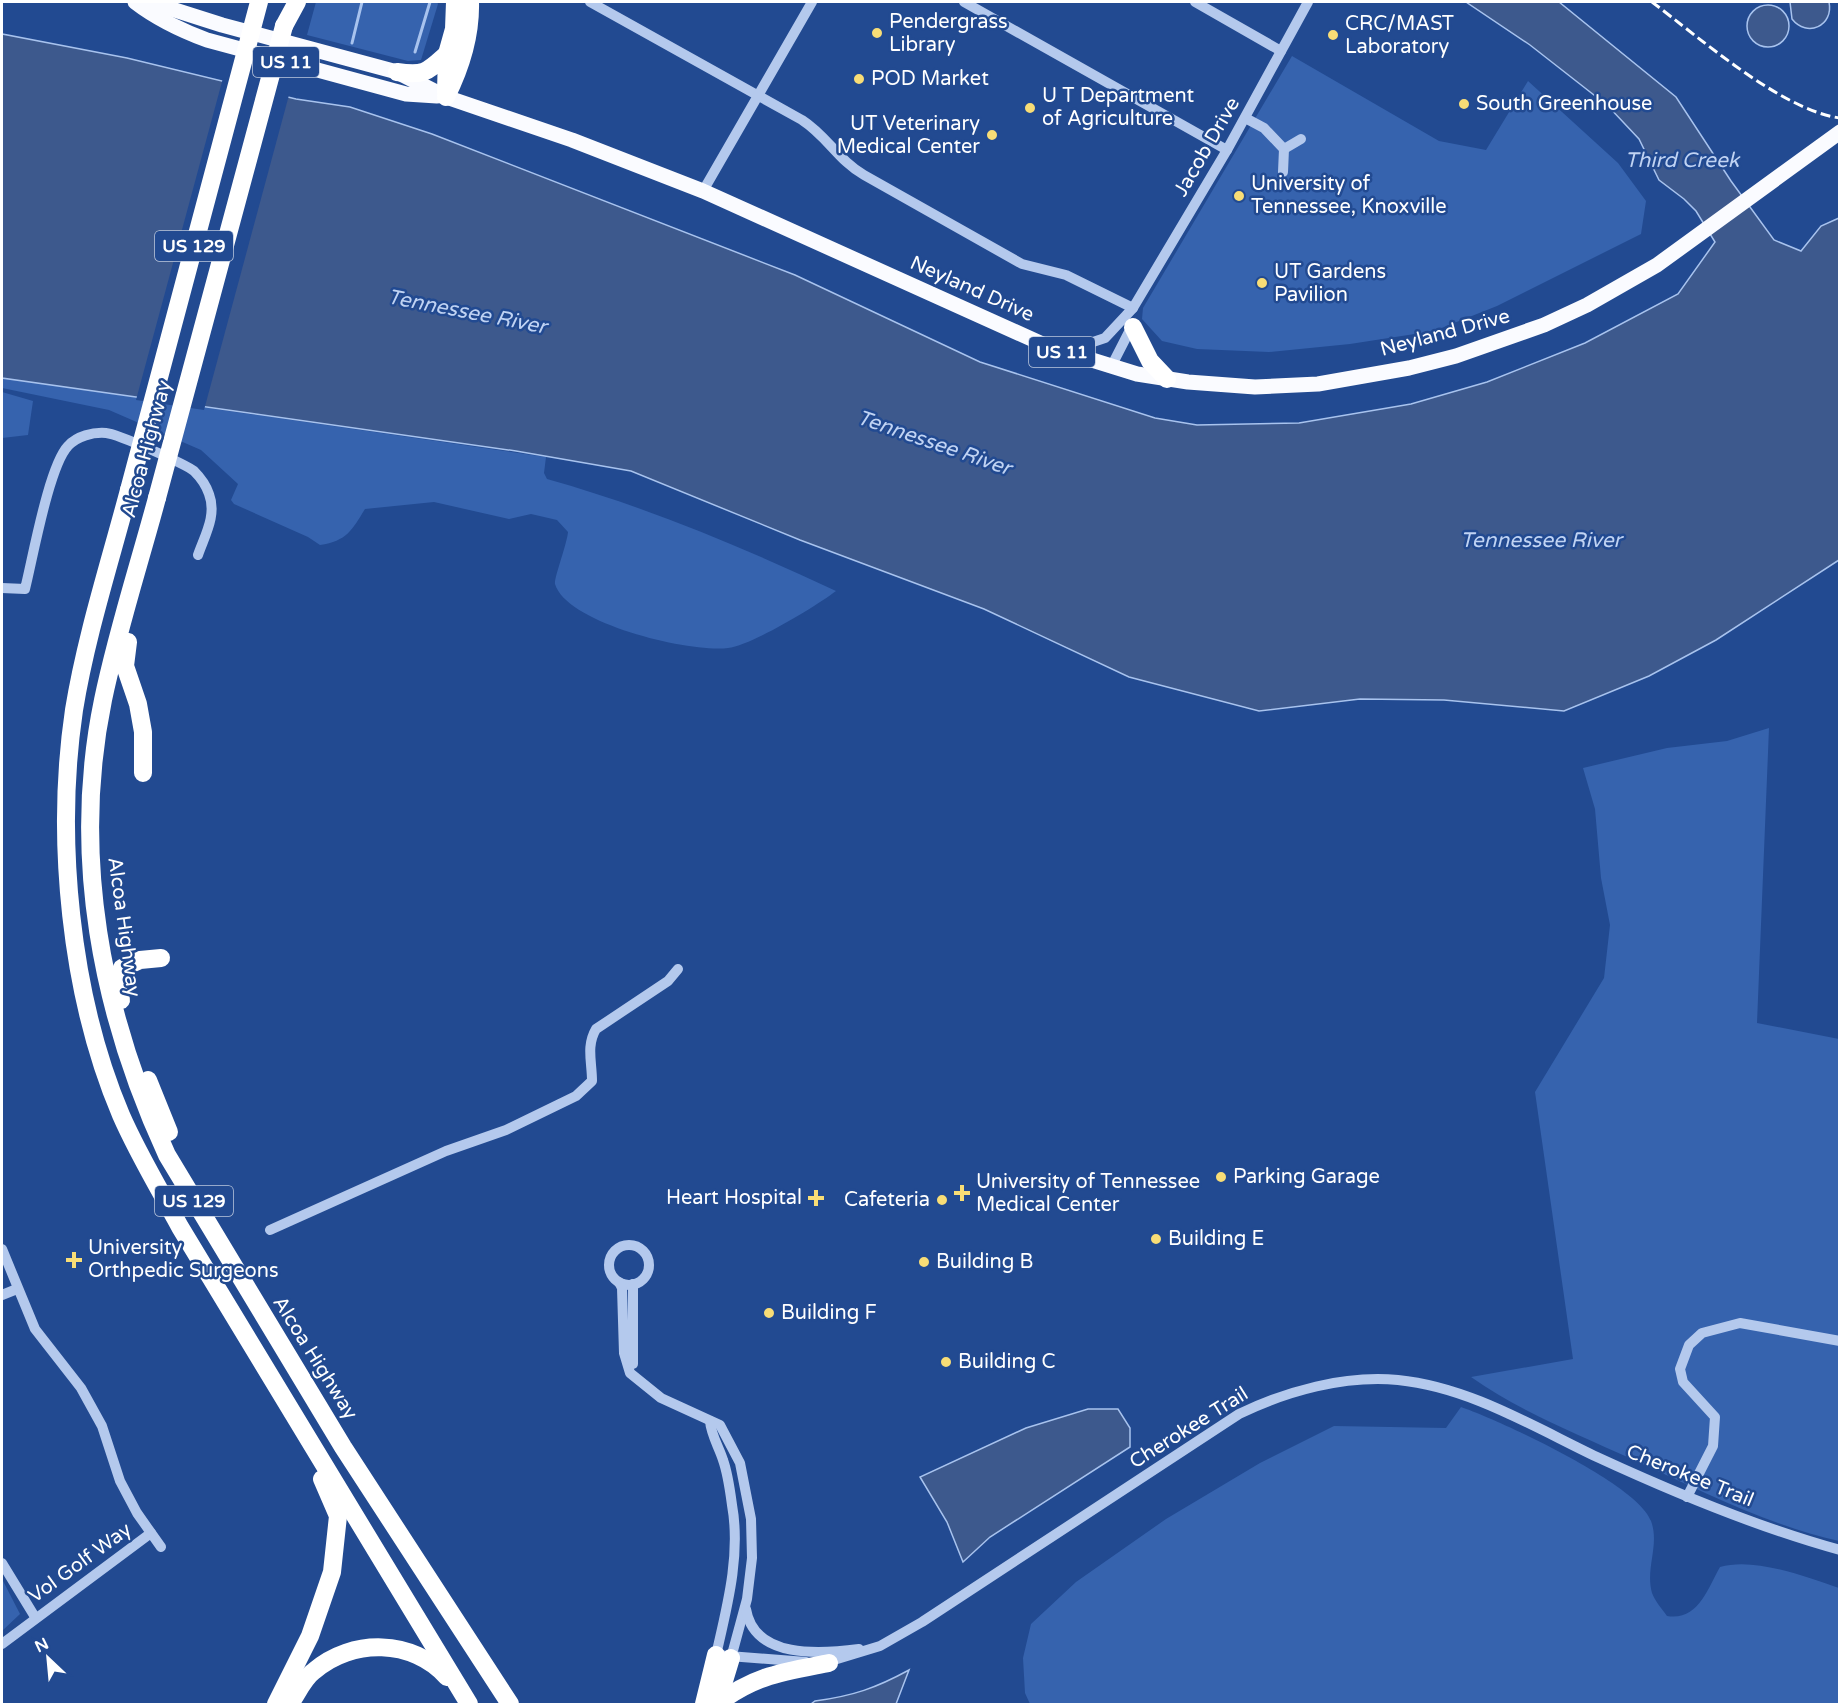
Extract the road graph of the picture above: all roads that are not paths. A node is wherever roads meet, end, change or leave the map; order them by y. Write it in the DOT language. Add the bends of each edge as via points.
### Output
graph roads {
  1 [pos="135,2"];
  2 [pos="150,2"];
  3 [pos="260,2"];
  4 [pos="289,2"];
  5 [pos="297,2"];
  6 [pos="455,2"];
  7 [pos="470,2"];
  8 [pos="590,2"];
  9 [pos="812,2"];
  10 [pos="964,2"];
  11 [pos="1195,2"];
  12 [pos="1308,2"];
  13 [pos="284,26"];
  14 [pos="1281,51"];
  15 [pos="447,54"];
  16 [pos="397,72"];
  17 [pos="757,96"];
  18 [pos="446,97"];
  19 [pos="1249,120"];
  20 [pos="1839,132"];
  21 [pos="1301,139"];
  22 [pos="1284,149"];
  23 [pos="1227,150"];
  24 [pos="1283,172"];
  25 [pos="703,191"];
  26 [pos="1133,308"];
  27 [pos="1133,327"];
  28 [pos="1047,346"];
  29 [pos="1111,367"];
  30 [pos="1167,379"];
  31 [pos="148,532"];
  32 [pos="198,555"];
  33 [pos="2,588"];
  34 [pos="143,773"];
  35 [pos="161,958"];
  36 [pos="678,969"];
  37 [pos="208,1225"];
  38 [pos="270,1230"];
  39 [pos="2,1249"];
  40 [pos="619,1282"];
  41 [pos="633,1284"];
  42 [pos="17,1288"];
  43 [pos="2,1295"];
  44 [pos="236,1317"];
  45 [pos="1839,1341"];
  46 [pos="640,1381"];
  47 [pos="710,1421"];
  48 [pos="1687,1497"];
  49 [pos="151,1533"];
  50 [pos="161,1547"];
  51 [pos="1839,1550"];
  52 [pos="2,1563"];
  53 [pos="745,1605"];
  54 [pos="35,1617"];
  55 [pos="2,1644"];
  56 [pos="880,1646"];
  57 [pos="724,1656"];
  58 [pos="829,1663"];
  59 [pos="709,1682"];
  60 [pos="467,1700"];
  61 [pos="276,1704"];
  62 [pos="290,1704"];
  63 [pos="510,1704"];
  64 [pos="698,1704"];
  65 [pos="704,1704"];
  66 [pos="717,1704"];
  1 -- 18 [label="main road, Neyland Drive / US 11" via="180,30 207,40 406,94"];
  2 -- 16 [label="main road, Neyland Drive / US 11"];
  3 -- 44 [label="highway, Alcoa Highway / US 129, bridge" via="129,490 75,708 67,779 66,876 84,991 100,1056 140,1156"];
  4 -- 13 [label="highway, Alcoa Highway / US 129"];
  5 -- 13 [label="highway"];
  6 -- 15 [label="highway" via="454,29"];
  7 -- 18 [label="highway" via="463,53"];
  8 -- 17 [label="street"];
  9 -- 17 [label="street"];
  10 -- 23 [label="street"];
  11 -- 14 [label="street"];
  12 -- 14 [label="street, Jacob Drive"];
  13 -- 31 [label="highway, Alcoa Highway / US 129, bridge"];
  14 -- 23 [label="street, Jacob Drive"];
  15 -- 16 [label="highway" via="427,72"];
  15 -- 18 [label="highway"];
  16 -- 18 [label="main road, Neyland Drive / US 11"];
  17 -- 25 [label="street"];
  17 -- 26 [label="street" via="814,128 840,159 859,172 1022,264 1066,275"];
  18 -- 25 [label="main road, Neyland Drive / US 11"];
  19 -- 22 [label="street" via="1264,128"];
  20 -- 30 [label="main road, Neyland Drive / US 11" via="1658,265 1544,326 1456,356 1318,384 1255,387"];
  21 -- 22 [label="street"];
  22 -- 24 [label="street"];
  23 -- 26 [label="street, Jacob Drive"];
  25 -- 28 [label="main road, Neyland Drive / US 11"];
  26 -- 27 [label="street"];
  26 -- 28 [label="street, Jacob Drive" via="1105,338"];
  27 -- 29 [label="street"];
  27 -- 30 [label="highway" via="1150,361"];
  28 -- 29 [label="main road, Neyland Drive / US 11"];
  29 -- 30 [label="main road, Neyland Drive / US 11"];
  31 -- 34 [label="highway" via="152,549 129,635 125,666 143,732"];
  31 -- 37 [label="highway, Alcoa Highway / US 129" via="103,700 92,783 93,898 105,976 128,1059 167,1155"];
  32 -- 33 [label="street" via="213,510 203,482 192,470 121,437 93,434 70,444 57,462 24,589"];
  35 -- 37 [label="highway" via="140,960 122,968 118,973 120,995 136,1054"];
  36 -- 38 [label="street" via="668,981 596,1029 591,1038 592,1081 576,1096 506,1130 446,1151"];
  37 -- 63 [label="highway, Alcoa Highway / US 129" via="343,1447"];
  39 -- 42 [label="street"];
  40 -- 41 [label="street"];
  40 -- 41 [label="street" via="609,1268 611,1255 621,1246 634,1246 644,1253 648,1265 644,1277"];
  40 -- 46 [label="street" via="626,1363"];
  41 -- 46 [label="street" via="631,1353"];
  42 -- 43 [label="street"];
  42 -- 49 [label="street" via="35,1329 81,1388 102,1426 120,1481"];
  44 -- 60 [label="highway, Alcoa Highway / US 129"];
  44 -- 61 [label="highway" via="310,1452 338,1516 332,1572 310,1636"];
  45 -- 48 [label="street" via="1740,1323 1702,1333 1689,1345 1680,1369 1683,1382 1715,1417 1713,1446"];
  46 -- 47 [label="street" via="661,1398"];
  47 -- 53 [label="street" via="720,1425 735,1450 751,1519 752,1557"];
  47 -- 57 [label="street" via="733,1509"];
  48 -- 51 [label="street, Cherokee Trail"];
  48 -- 56 [label="street, Cherokee Trail" via="1495,1408 1435,1387 1397,1380 1321,1386 1267,1401 1239,1414"];
  49 -- 50 [label="street"];
  49 -- 54 [label="street, Vol Golf Way"];
  52 -- 54 [label="street"];
  53 -- 56 [label="street" via="754,1631 776,1646 835,1652"];
  53 -- 57 [label="street"];
  54 -- 55 [label="street, Vol Golf Way"];
  56 -- 58 [label="street, Cherokee Trail"];
  57 -- 58 [label="street, Cherokee Trail"];
  57 -- 59 [label="highway"];
  57 -- 66 [label="highway"];
  58 -- 66 [label="highway" via="764,1676"];
  59 -- 64 [label="highway"];
  59 -- 65 [label="highway"];
  60 -- 62 [label="highway" via="436,1665 407,1650 370,1647 341,1654 313,1671"];
}
